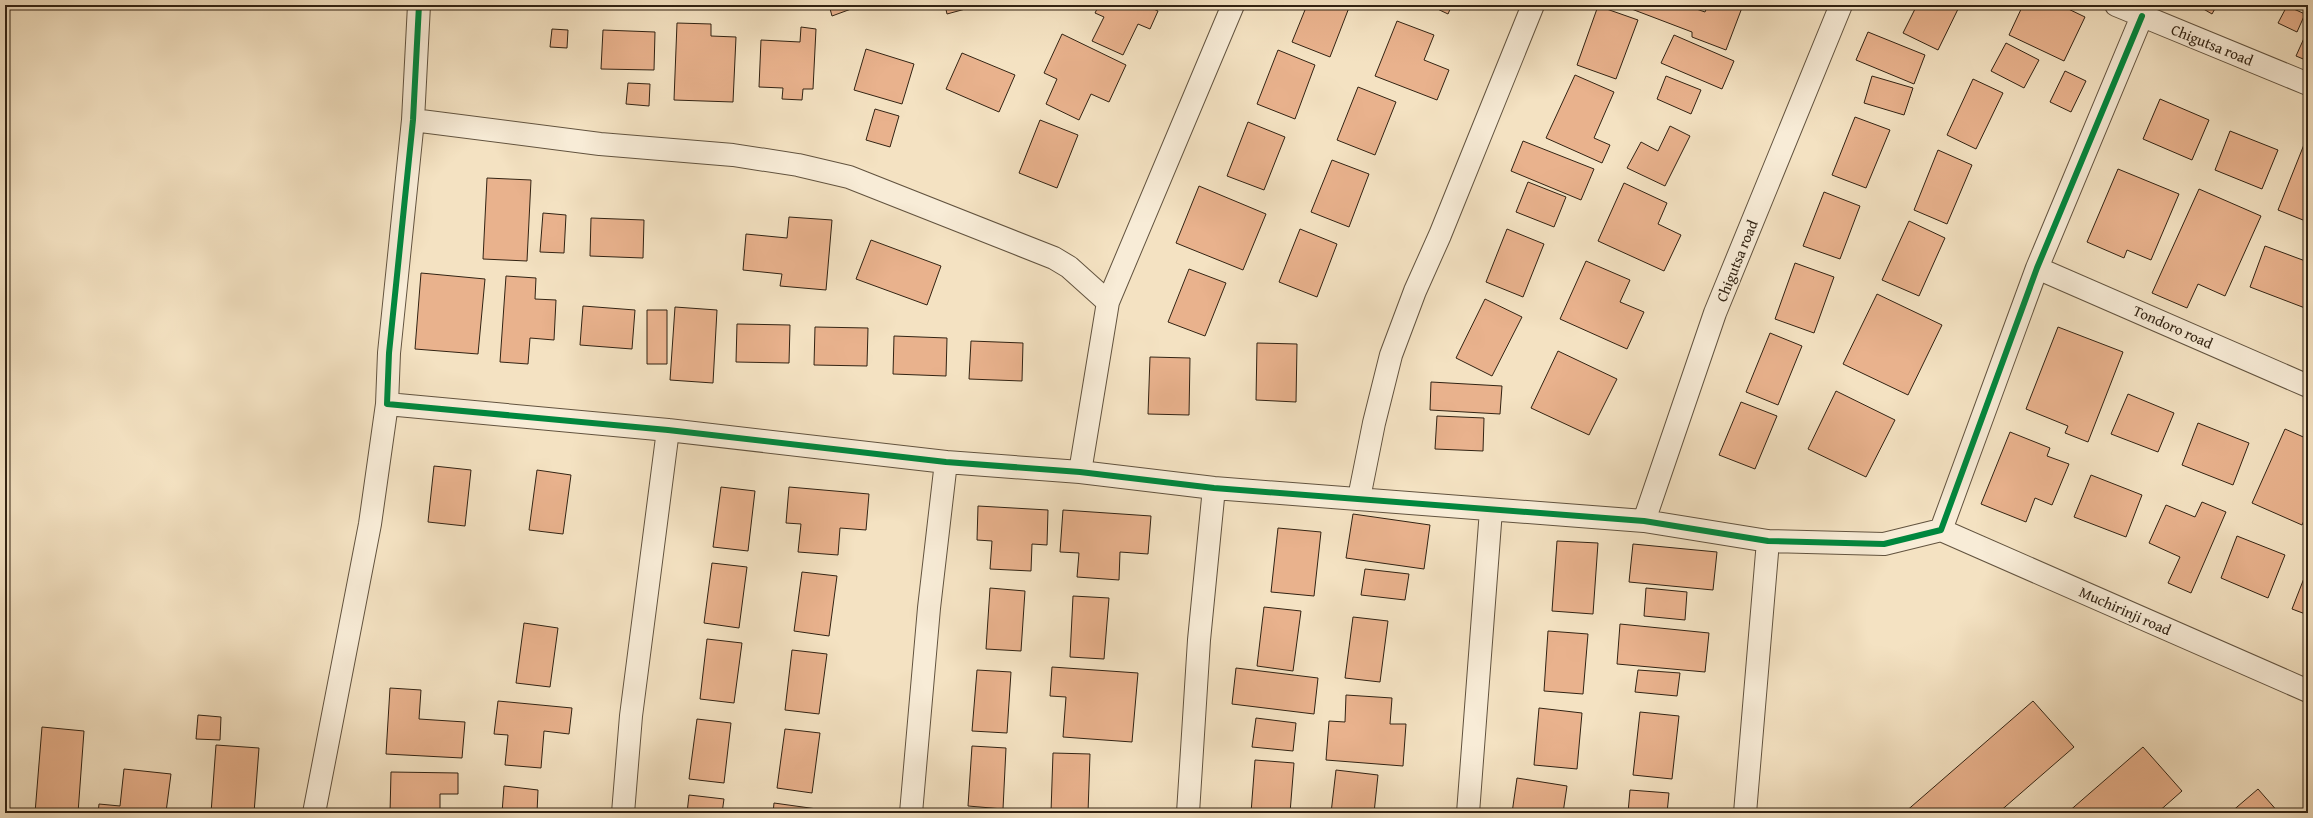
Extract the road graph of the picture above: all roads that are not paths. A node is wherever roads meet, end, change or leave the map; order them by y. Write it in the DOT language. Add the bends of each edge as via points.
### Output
graph roads {
  1 [pos="419,5"];
  2 [pos="1233,5"];
  3 [pos="1534,5"];
  4 [pos="1842,5"];
  5 [pos="2116,5"];
  6 [pos="2142,16"];
  7 [pos="2308,84"];
  8 [pos="413,120"];
  9 [pos="2037,268"];
  10 [pos="1108,302"];
  11 [pos="2308,386"];
  12 [pos="388,404"];
  13 [pos="668,430"];
  14 [pos="946,462"];
  15 [pos="1080,472"];
  16 [pos="1214,488"];
  17 [pos="1359,498"];
  18 [pos="1491,510"];
  19 [pos="1644,521"];
  20 [pos="1941,530"];
  21 [pos="1768,541"];
  22 [pos="2308,691"];
  23 [pos="314,813"];
  24 [pos="623,813"];
  25 [pos="912,813"];
  26 [pos="1188,813"];
  27 [pos="1468,813"];
  28 [pos="1745,813"];
  1 -- 8 [label="street"];
  2 -- 10 [label="street"];
  3 -- 17 [label="street" via="1391,355"];
  4 -- 19 [label="street, Chigutsa road" via="1715,313"];
  5 -- 6 [label="street, Chigutsa road"];
  6 -- 7 [label="street, Chigutsa road"];
  6 -- 9 [label="street"];
  8 -- 10 [label="street" via="600,144 733,155 798,164 849,177 1054,258 1069,267"];
  8 -- 12 [label="street" via="389,353"];
  9 -- 11 [label="street, Tondoro road"];
  9 -- 20 [label="street"];
  10 -- 15 [label="street"];
  12 -- 13 [label="street"];
  12 -- 23 [label="street" via="370,524"];
  13 -- 14 [label="street"];
  13 -- 24 [label="street" via="631,716"];
  14 -- 15 [label="street"];
  14 -- 25 [label="street" via="929,608"];
  15 -- 16 [label="street"];
  16 -- 17 [label="street"];
  16 -- 26 [label="street"];
  17 -- 18 [label="street"];
  18 -- 19 [label="street"];
  18 -- 27 [label="street"];
  19 -- 21 [label="street"];
  20 -- 21 [label="street" via="1884,544"];
  20 -- 22 [label="street, Muchirinji road"];
  21 -- 28 [label="street"];
}
